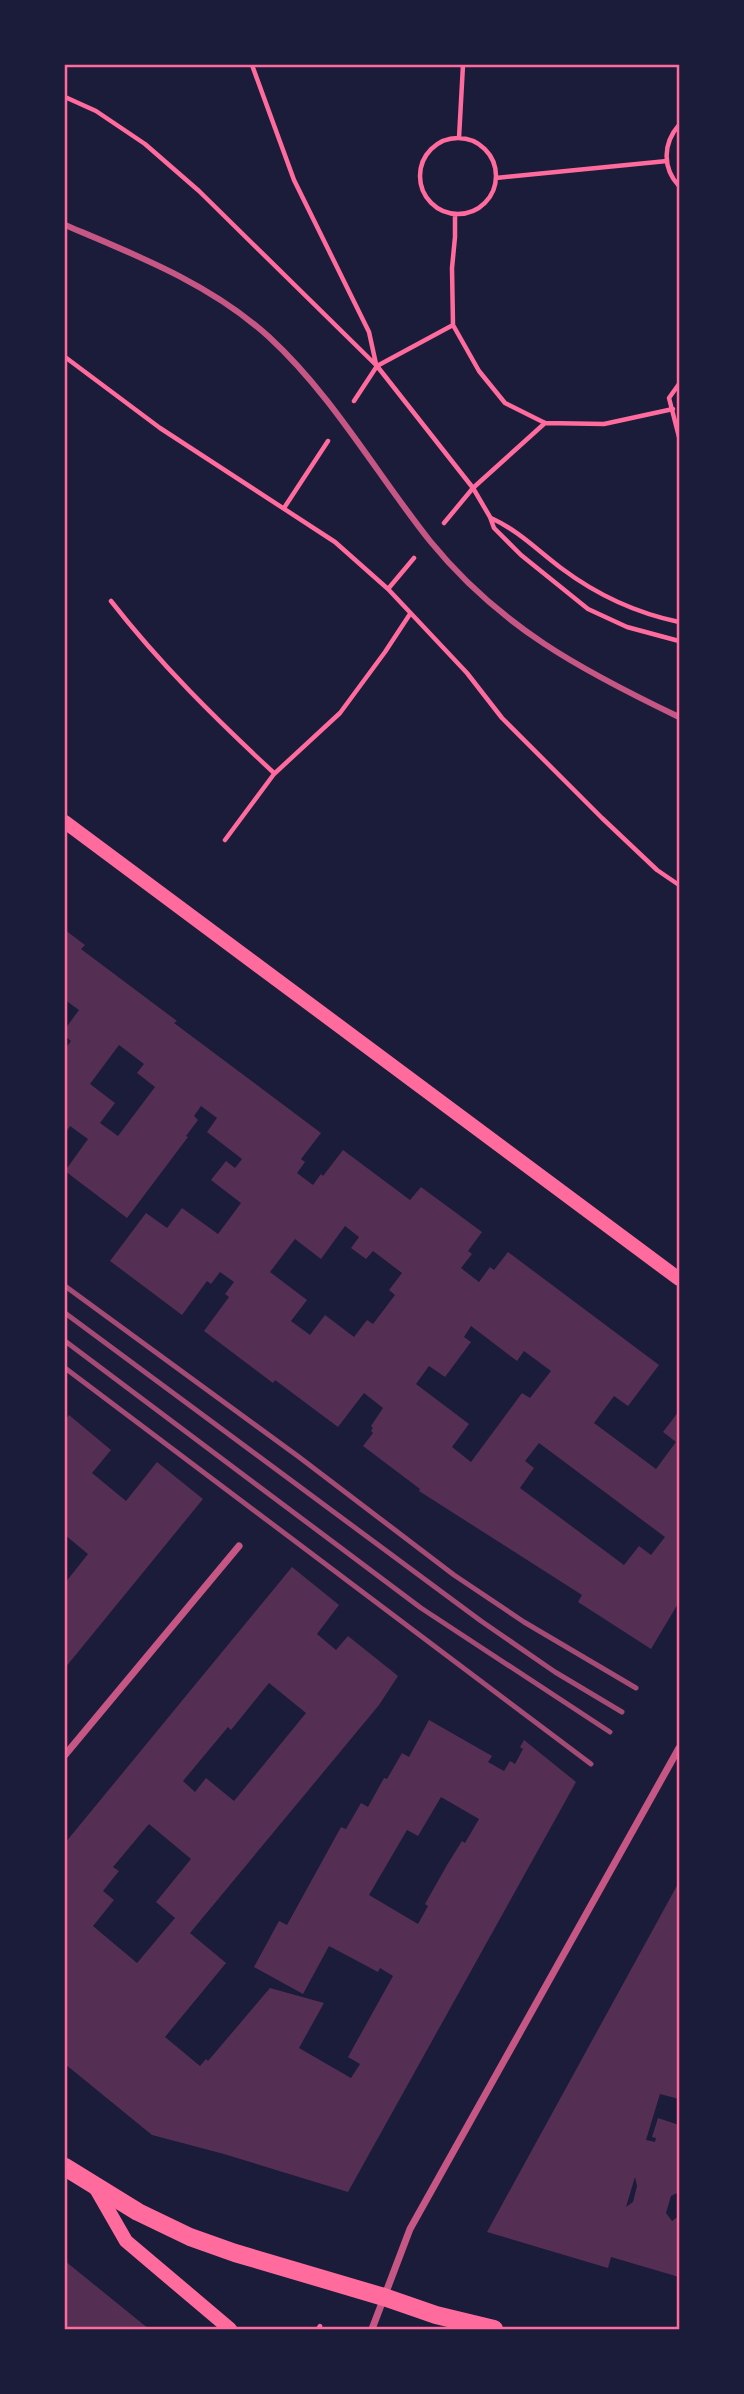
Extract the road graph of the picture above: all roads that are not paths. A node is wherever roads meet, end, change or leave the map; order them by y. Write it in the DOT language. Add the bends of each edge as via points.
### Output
graph roads {
  1 [pos="65,225"];
  2 [pos="679,717"];
  3 [pos="65,822"];
  4 [pos="679,1279"];
  5 [pos="239,1546"];
  6 [pos="679,1748"];
  7 [pos="65,1755"];
  8 [pos="65,2167"];
  9 [pos="95,2187"];
  10 [pos="384,2297"];
  11 [pos="230,2329"];
  12 [pos="372,2329"];
  13 [pos="494,2329"];
  1 -- 2 [label="street" via="183,278 268,336 301,369 430,540 502,614 601,679"];
  3 -- 4 [label="main road"];
  5 -- 7 [label="street"];
  6 -- 10 [label="street" via="410,2228"];
  8 -- 9 [label="main road"];
  9 -- 10 [label="main road" via="201,2241"];
  9 -- 11 [label="main road" via="126,2241"];
  10 -- 12 [label="street"];
  10 -- 13 [label="main road"];
}
